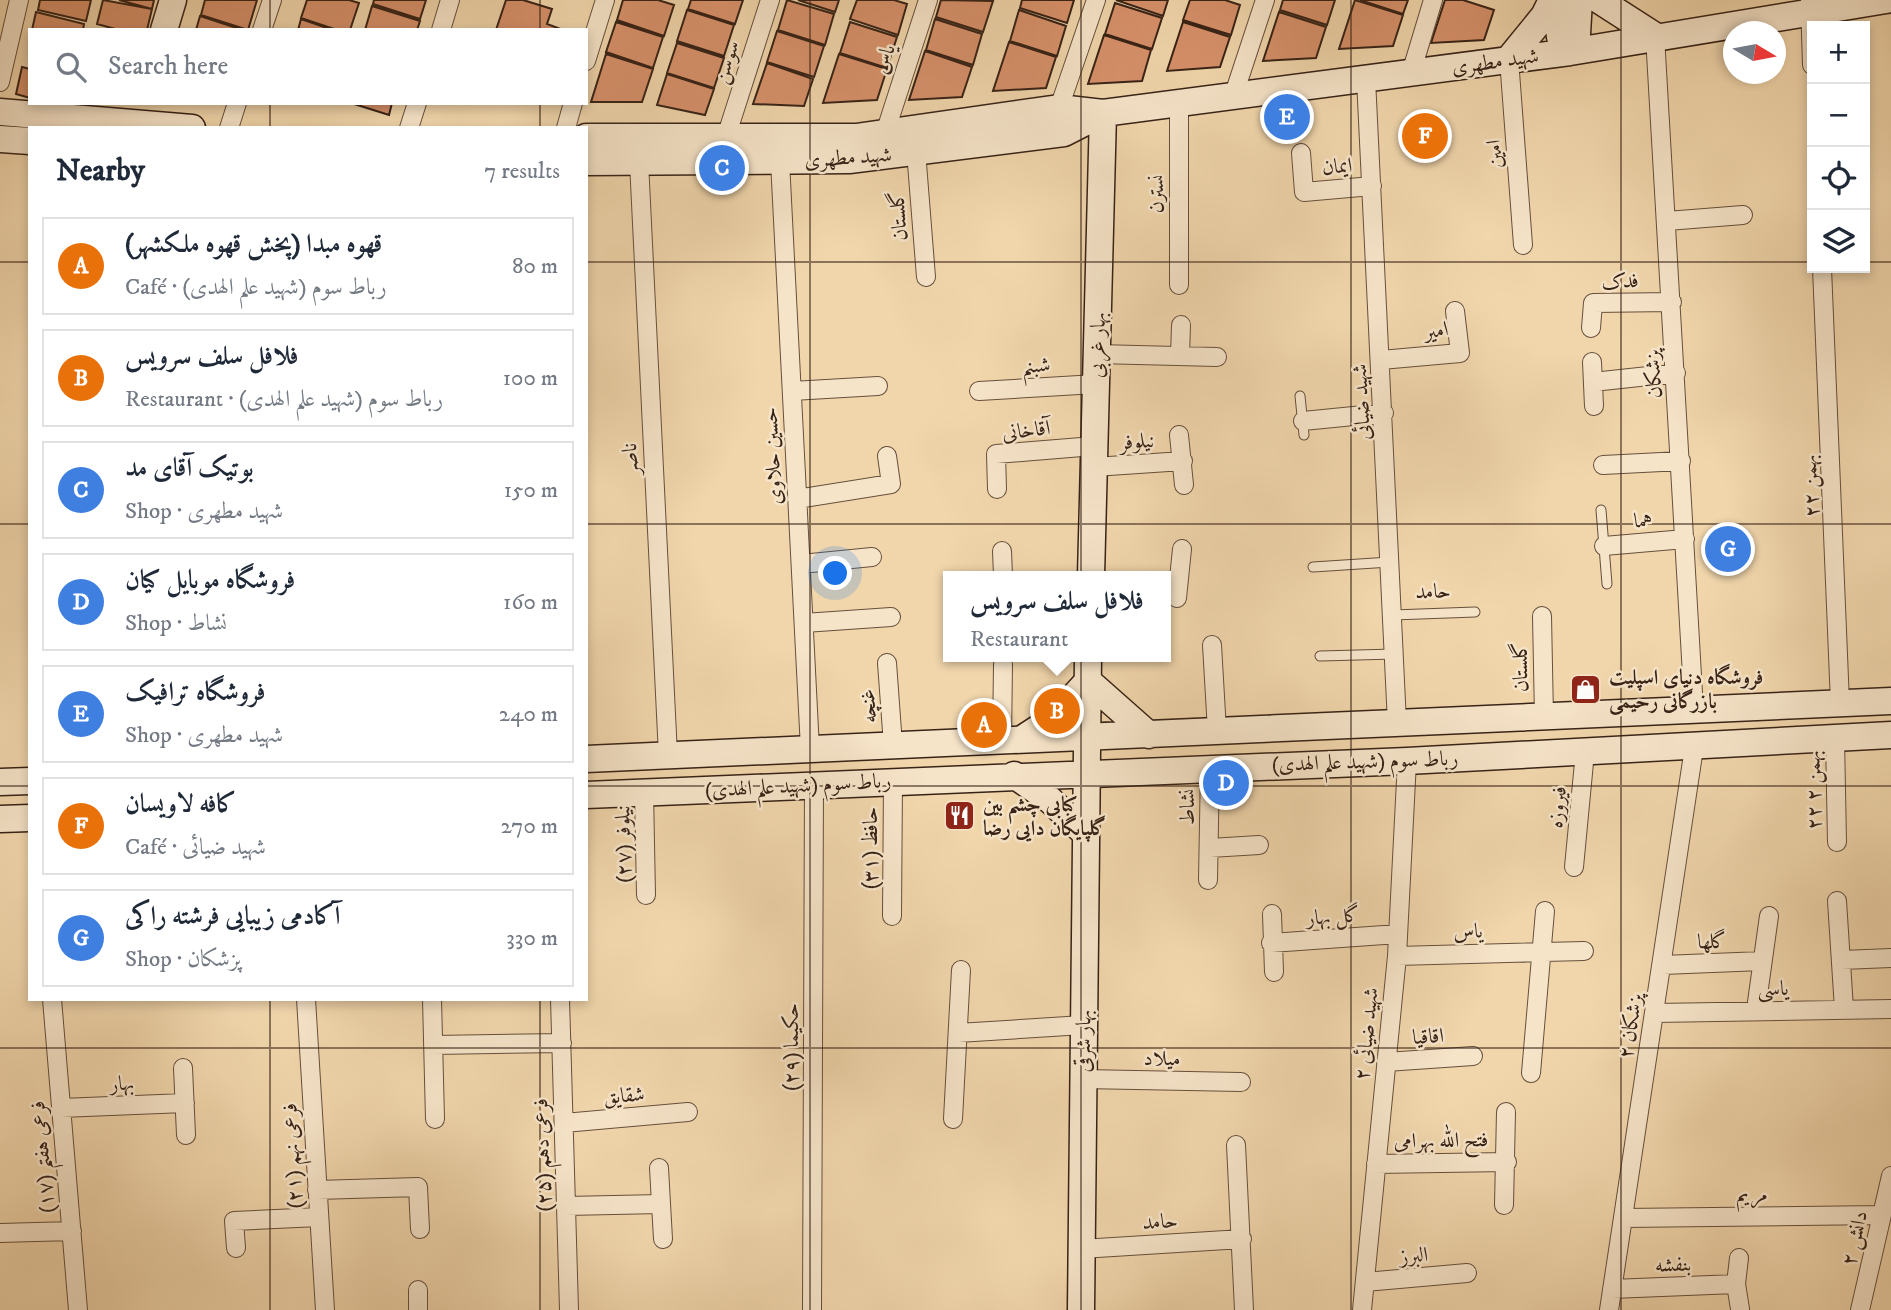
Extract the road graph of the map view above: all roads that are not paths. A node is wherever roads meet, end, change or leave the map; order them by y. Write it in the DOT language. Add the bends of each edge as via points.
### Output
graph roads {
  1 [pos="19,0"];
  2 [pos="173,0"];
  3 [pos="272,0"];
  4 [pos="450,0"];
  5 [pos="605,0"];
  6 [pos="770,0"];
  7 [pos="928,0"];
  8 [pos="1097,0"];
  9 [pos="1265,0"];
  10 [pos="1433,0"];
  11 [pos="1554,0"];
  12 [pos="1579,0"];
  13 [pos="1599,0"];
  14 [pos="1886,0"];
  15 [pos="1810,6"];
  16 [pos="165,28"];
  17 [pos="263,28"];
  18 [pos="441,28"];
  19 [pos="1655,36"];
  20 [pos="1570,51"];
  21 [pos="588,55"];
  22 [pos="1509,59"];
  23 [pos="1412,73"];
  24 [pos="1366,79"];
  25 [pos="0,82"];
  26 [pos="1234,94"];
  27 [pos="1179,103"];
  28 [pos="236,105"];
  29 [pos="416,105"];
  30 [pos="572,105"];
  31 [pos="1059,108"];
  32 [pos="0,112"];
  33 [pos="1104,113"];
  34 [pos="140,118"];
  35 [pos="182,126"];
  36 [pos="230,126"];
  37 [pos="410,126"];
  38 [pos="567,126"];
  39 [pos="885,133"];
  40 [pos="588,137"];
  41 [pos="726,137"];
  42 [pos="0,139"];
  43 [pos="28,141"];
  44 [pos="916,151"];
  45 [pos="1301,153"];
  46 [pos="780,161"];
  47 [pos="588,162"];
  48 [pos="639,162"];
  49 [pos="1373,186"];
  50 [pos="1742,215"];
  51 [pos="1667,221"];
  52 [pos="1523,245"];
  53 [pos="1822,273"];
  54 [pos="926,277"];
  55 [pos="1179,285"];
  56 [pos="1672,302"];
  57 [pos="1455,312"];
  58 [pos="1181,326"];
  59 [pos="1591,328"];
  60 [pos="1097,354"];
  61 [pos="1180,356"];
  62 [pos="1217,357"];
  63 [pos="1381,360"];
  64 [pos="1592,362"];
  65 [pos="1676,373"];
  66 [pos="1593,382"];
  67 [pos="1096,384"];
  68 [pos="878,386"];
  69 [pos="792,391"];
  70 [pos="979,391"];
  71 [pos="1300,396"];
  72 [pos="1594,406"];
  73 [pos="1384,412"];
  74 [pos="1304,428"];
  75 [pos="1179,435"];
  76 [pos="887,456"];
  77 [pos="1094,456"];
  78 [pos="1183,461"];
  79 [pos="1681,461"];
  80 [pos="1604,465"];
  81 [pos="1184,485"];
  82 [pos="997,489"];
  83 [pos="797,499"];
  84 [pos="1601,509"];
  85 [pos="1685,539"];
  86 [pos="1604,546"];
  87 [pos="1182,550"];
  88 [pos="1002,551"];
  89 [pos="872,557"];
  90 [pos="1391,562"];
  91 [pos="801,564"];
  92 [pos="1313,567"];
  93 [pos="1003,571"];
  94 [pos="1091,571"];
  95 [pos="1173,577"];
  96 [pos="1607,584"];
  97 [pos="1177,598"];
  98 [pos="1475,612"];
  99 [pos="1393,615"];
  100 [pos="1542,616"];
  101 [pos="891,617"];
  102 [pos="804,624"];
  103 [pos="1213,645"];
  104 [pos="1395,654"];
  105 [pos="1320,656"];
  106 [pos="887,663"];
  107 [pos="1003,664"];
  108 [pos="1088,669"];
  109 [pos="1891,701"];
  110 [pos="1840,703"];
  111 [pos="1694,710"];
  112 [pos="1657,711"];
  113 [pos="1534,717"];
  114 [pos="1397,723"];
  115 [pos="1217,732"];
  116 [pos="1149,734"];
  117 [pos="1891,735"];
  118 [pos="1086,737"];
  119 [pos="1835,738"];
  120 [pos="1011,740"];
  121 [pos="893,745"];
  122 [pos="1694,748"];
  123 [pos="810,749"];
  124 [pos="1585,752"];
  125 [pos="668,755"];
  126 [pos="1476,756"];
  127 [pos="588,758"];
  128 [pos="1407,761"];
  129 [pos="1210,767"];
  130 [pos="1086,772"];
  131 [pos="1014,775"];
  132 [pos="893,780"];
  133 [pos="28,781"];
  134 [pos="0,782"];
  135 [pos="814,784"];
  136 [pos="644,792"];
  137 [pos="588,795"];
  138 [pos="28,818"];
  139 [pos="0,819"];
  140 [pos="1085,833"];
  141 [pos="1837,842"];
  142 [pos="1259,845"];
  143 [pos="1210,848"];
  144 [pos="1574,867"];
  145 [pos="1208,880"];
  146 [pos="646,895"];
  147 [pos="1837,901"];
  148 [pos="1545,911"];
  149 [pos="1272,914"];
  150 [pos="892,916"];
  151 [pos="1769,916"];
  152 [pos="1398,934"];
  153 [pos="1271,943"];
  154 [pos="1584,950"];
  155 [pos="1540,952"];
  156 [pos="1396,956"];
  157 [pos="1891,958"];
  158 [pos="1842,960"];
  159 [pos="1762,961"];
  160 [pos="1663,965"];
  161 [pos="961,970"];
  162 [pos="1274,972"];
  163 [pos="52,1001"];
  164 [pos="306,1001"];
  165 [pos="432,1001"];
  166 [pos="561,1001"];
  167 [pos="1756,1002"];
  168 [pos="1891,1009"];
  169 [pos="1844,1010"];
  170 [pos="1655,1013"];
  171 [pos="1083,1025"];
  172 [pos="958,1033"];
  173 [pos="562,1044"];
  174 [pos="433,1045"];
  175 [pos="1473,1056"];
  176 [pos="1386,1062"];
  177 [pos="183,1068"];
  178 [pos="1531,1073"];
  179 [pos="1083,1079"];
  180 [pos="1241,1082"];
  181 [pos="185,1102"];
  182 [pos="61,1108"];
  183 [pos="688,1112"];
  184 [pos="1506,1112"];
  185 [pos="435,1119"];
  186 [pos="954,1119"];
  187 [pos="564,1123"];
  188 [pos="186,1135"];
  189 [pos="1236,1145"];
  190 [pos="1507,1161"];
  191 [pos="1376,1164"];
  192 [pos="659,1168"];
  193 [pos="1891,1176"];
  194 [pos="317,1190"];
  195 [pos="661,1204"];
  196 [pos="1504,1205"];
  197 [pos="566,1206"];
  198 [pos="1882,1215"];
  199 [pos="319,1217"];
  200 [pos="1623,1218"];
  201 [pos="420,1229"];
  202 [pos="72,1231"];
  203 [pos="0,1233"];
  204 [pos="663,1238"];
  205 [pos="1242,1239"];
  206 [pos="236,1248"];
  207 [pos="1081,1249"];
  208 [pos="1739,1258"];
  209 [pos="1468,1273"];
  210 [pos="1365,1282"];
  211 [pos="1736,1284"];
  212 [pos="1612,1289"];
  213 [pos="418,1290"];
  214 [pos="1740,1309"];
  215 [pos="78,1310"];
  216 [pos="325,1310"];
  217 [pos="418,1310"];
  218 [pos="569,1310"];
  219 [pos="812,1310"];
  220 [pos="1081,1310"];
  221 [pos="1244,1310"];
  222 [pos="1362,1310"];
  223 [pos="1609,1310"];
  224 [pos="1860,1310"];
  1 -- 25 [label="street"];
  2 -- 16 [label="main road"];
  3 -- 17 [label="street"];
  4 -- 18 [label="street"];
  5 -- 21 [label="street"];
  6 -- 41 [label="street, سوسن"];
  7 -- 39 [label="street, یاس"];
  8 -- 31 [label="street"];
  9 -- 26 [label="street"];
  10 -- 23 [label="street"];
  11 -- 20 [label="main road" via="1560,37"];
  11 -- 22 [label="main road"];
  12 -- 20 [label="main road" via="1577,34"];
  13 -- 19 [label="main road"];
  14 -- 15 [label="main road, شهید مطهری"];
  15 -- 19 [label="main road, شهید مطهری"];
  19 -- 20 [label="main road, شهید مطهری"];
  19 -- 51 [label="street, پزشکان"];
  20 -- 22 [label="main road, شهید مطهری"];
  22 -- 23 [label="main road, شهید مطهری"];
  22 -- 52 [label="street, امین"];
  23 -- 24 [label="main road, شهید مطهری"];
  24 -- 26 [label="main road, شهید مطهری"];
  24 -- 49 [label="street, شهید ضیائی"];
  26 -- 27 [label="main road, شهید مطهری"];
  27 -- 33 [label="main road, شهید مطهری"];
  27 -- 55 [label="street, نسترن"];
  28 -- 36 [label="street"];
  29 -- 37 [label="street"];
  30 -- 38 [label="street"];
  31 -- 33 [label="main road, شهید مطهری"];
  31 -- 39 [label="main road, شهید مطهری"];
  32 -- 34 [label="main road"];
  33 -- 44 [label="main road, شهید مطهری" via="1064,133"];
  33 -- 60 [label="main road, بهار غربی"];
  34 -- 35 [label="main road"];
  39 -- 41 [label="main road, شهید مطهری"];
  40 -- 41 [label="main road, شهید مطهری"];
  42 -- 43 [label="main road"];
  44 -- 46 [label="main road, شهید مطهری" via="849,160"];
  44 -- 54 [label="street, گلستان"];
  45 -- 49 [label="street, ایمان" via="1304,192"];
  46 -- 48 [label="main road, شهید مطهری"];
  46 -- 69 [label="street, حسین حلاوی"];
  47 -- 48 [label="main road, شهید مطهری"];
  48 -- 125 [label="street, ناصر"];
  49 -- 63 [label="street, شهید ضیائی"];
  50 -- 51 [label="street"];
  51 -- 56 [label="street, پزشکان"];
  53 -- 110 [label="street, ۲۲ بهمن"];
  56 -- 59 [label="street, فدک" via="1593,303"];
  56 -- 65 [label="street, پزشکان"];
  57 -- 63 [label="street, امیر" via="1460,353"];
  58 -- 61 [label="street"];
  60 -- 61 [label="street"];
  60 -- 67 [label="main road, بهار غربی"];
  61 -- 62 [label="street"];
  63 -- 73 [label="street, شهید ضیائی"];
  64 -- 66 [label="street"];
  65 -- 66 [label="street"];
  65 -- 79 [label="street, پزشکان"];
  66 -- 72 [label="street"];
  67 -- 70 [label="street, شبنم"];
  67 -- 77 [label="main road, بهار غربی"];
  68 -- 69 [label="street"];
  69 -- 83 [label="street, حسین حلاوی"];
  71 -- 74 [label="lane"];
  73 -- 74 [label="street"];
  73 -- 90 [label="street, شهید ضیائی"];
  75 -- 78 [label="street"];
  76 -- 83 [label="street" via="891,484"];
  77 -- 78 [label="street, نیلوفر"];
  77 -- 82 [label="street, آقاخانی" via="996,454"];
  77 -- 94 [label="main road, بهار غربی"];
  78 -- 81 [label="street"];
  79 -- 80 [label="street"];
  79 -- 85 [label="street, پزشکان"];
  83 -- 91 [label="street, حسین حلاوی"];
  84 -- 86 [label="lane"];
  85 -- 86 [label="street, هما"];
  85 -- 111 [label="street, پزشکان"];
  86 -- 96 [label="lane"];
  87 -- 95 [label="street"];
  88 -- 93 [label="street"];
  89 -- 91 [label="street"];
  90 -- 92 [label="lane"];
  90 -- 99 [label="street, شهید ضیائی"];
  91 -- 102 [label="street, حسین حلاوی"];
  95 -- 97 [label="street"];
  98 -- 99 [label="lane, حامد"];
  99 -- 104 [label="street, شهید ضیائی"];
  100 -- 113 [label="street, گلستان"];
  101 -- 102 [label="street"];
  102 -- 123 [label="street, حسین حلاوی"];
  103 -- 115 [label="street"];
  104 -- 105 [label="lane"];
  104 -- 114 [label="street, شهید ضیائی"];
  106 -- 121 [label="street, غنچه"];
  107 -- 120 [label="street"];
  108 -- 116 [label="main road"];
  108 -- 118 [label="main road"];
  108 -- 120 [label="main road" via="1054,718"];
  109 -- 110 [label="main road, رباط سوم (شهید علم الهدی)"];
  110 -- 111 [label="main road, رباط سوم (شهید علم الهدی)"];
  111 -- 112 [label="main road, رباط سوم (شهید علم الهدی)"];
  112 -- 113 [label="main road, رباط سوم (شهید علم الهدی)"];
  112 -- 124 [label="main road" via="1650,723 1572,729 1574,741"];
  113 -- 114 [label="main road, رباط سوم (شهید علم الهدی)"];
  113 -- 126 [label="main road" via="1526,735 1515,744"];
  114 -- 115 [label="main road, رباط سوم (شهید علم الهدی)"];
  115 -- 116 [label="main road, رباط سوم (شهید علم الهدی)"];
  116 -- 118 [label="main road, رباط سوم (شهید علم الهدی)"];
  117 -- 119 [label="main road, رباط سوم (شهید علم الهدی)"];
  118 -- 120 [label="main road, رباط سوم (شهید علم الهدی)"];
  118 -- 130 [label="main road, بهار شرقی"];
  119 -- 122 [label="main road, رباط سوم (شهید علم الهدی)"];
  119 -- 141 [label="street, ۲۲ بهمن ۲"];
  120 -- 121 [label="main road, رباط سوم (شهید علم الهدی)"];
  121 -- 123 [label="main road, رباط سوم (شهید علم الهدی)"];
  122 -- 124 [label="main road, رباط سوم (شهید علم الهدی)"];
  122 -- 160 [label="street, پزشکان ۲"];
  123 -- 125 [label="main road, رباط سوم (شهید علم الهدی)"];
  124 -- 126 [label="main road, رباط سوم (شهید علم الهدی)"];
  124 -- 144 [label="street, فیروزه"];
  125 -- 127 [label="main road, رباط سوم (شهید علم الهدی)"];
  126 -- 128 [label="main road, رباط سوم (شهید علم الهدی)"];
  128 -- 129 [label="main road, رباط سوم (شهید علم الهدی)"];
  128 -- 152 [label="street, شهید ضیائی ۲"];
  129 -- 130 [label="main road, رباط سوم (شهید علم الهدی)"];
  129 -- 143 [label="street, نشاط"];
  130 -- 131 [label="main road, رباط سوم (شهید علم الهدی)"];
  130 -- 140 [label="main road, بهار شرقی"];
  131 -- 132 [label="main road, رباط سوم (شهید علم الهدی)"];
  131 -- 140 [label="main road"];
  132 -- 135 [label="main road, رباط سوم (شهید علم الهدی)"];
  132 -- 150 [label="street, حافظ (۳۱)"];
  133 -- 134 [label="main road"];
  135 -- 136 [label="main road, رباط سوم (شهید علم الهدی)"];
  135 -- 219 [label="street, حکیما (۲۹)"];
  136 -- 137 [label="main road, رباط سوم (شهید علم الهدی)"];
  136 -- 146 [label="street, نیلوفر (۲۷)"];
  138 -- 139 [label="main road"];
  140 -- 171 [label="main road, بهار شرقی"];
  142 -- 143 [label="street, نشاط"];
  143 -- 145 [label="street, نشاط"];
  147 -- 158 [label="street"];
  148 -- 155 [label="street"];
  149 -- 153 [label="street"];
  151 -- 159 [label="street"];
  152 -- 153 [label="street, گل بهار"];
  152 -- 156 [label="street, شهید ضیائی ۲"];
  153 -- 162 [label="street"];
  154 -- 155 [label="street, یاس"];
  155 -- 156 [label="street, یاس"];
  155 -- 178 [label="street"];
  156 -- 176 [label="street, شهید ضیائی ۲"];
  157 -- 158 [label="street"];
  158 -- 169 [label="street"];
  159 -- 160 [label="street, گلها"];
  159 -- 167 [label="street"];
  160 -- 170 [label="street, پزشکان ۲"];
  161 -- 172 [label="street"];
  163 -- 182 [label="street, فرعی هفتم (۱۷)"];
  164 -- 194 [label="street, فرعی نهم (۲۱)"];
  165 -- 174 [label="street"];
  166 -- 173 [label="street, فرعی دهم (۲۵)"];
  168 -- 169 [label="street, یاسی"];
  169 -- 170 [label="street, یاسی"];
  170 -- 200 [label="street, پزشکان ۲"];
  171 -- 172 [label="street"];
  171 -- 179 [label="main road, بهار شرقی"];
  172 -- 186 [label="street"];
  173 -- 174 [label="street"];
  173 -- 187 [label="street, فرعی دهم (۲۵)"];
  174 -- 185 [label="street"];
  175 -- 176 [label="street, اقاقیا"];
  176 -- 191 [label="street, شهید ضیائی ۲"];
  177 -- 181 [label="street"];
  179 -- 180 [label="street, میلاد"];
  179 -- 207 [label="main road, بهار شرقی"];
  181 -- 182 [label="street, بهار"];
  181 -- 188 [label="street"];
  182 -- 202 [label="street, فرعی هفتم (۱۷)"];
  183 -- 187 [label="street, شقایق"];
  184 -- 190 [label="street"];
  187 -- 197 [label="street, فرعی دهم (۲۵)"];
  189 -- 205 [label="street"];
  190 -- 191 [label="street, فتح الله بهرامی"];
  190 -- 196 [label="street"];
  191 -- 210 [label="street, شهید ضیائی ۲"];
  192 -- 195 [label="street"];
  193 -- 198 [label="street, دانش ۲"];
  194 -- 199 [label="street, فرعی نهم (۲۱)"];
  194 -- 201 [label="street" via="418,1187"];
  195 -- 197 [label="street"];
  195 -- 204 [label="street"];
  197 -- 218 [label="street, فرعی دهم (۲۵)"];
  198 -- 200 [label="street, مریم"];
  198 -- 224 [label="street, دانش ۲"];
  199 -- 206 [label="street" via="234,1221"];
  199 -- 216 [label="street, فرعی نهم (۲۱)"];
  200 -- 212 [label="street, پزشکان ۲"];
  202 -- 203 [label="street"];
  202 -- 215 [label="street, فرعی هفتم (۱۷)"];
  205 -- 207 [label="street, حامد"];
  205 -- 221 [label="street"];
  207 -- 220 [label="main road, بهار شرقی"];
  208 -- 211 [label="street"];
  209 -- 210 [label="street, البرز"];
  210 -- 222 [label="street, شهید ضیائی ۲"];
  211 -- 212 [label="street, بنفشه"];
  211 -- 214 [label="street"];
  212 -- 223 [label="street, پزشکان ۲"];
  213 -- 217 [label="street"];
}
